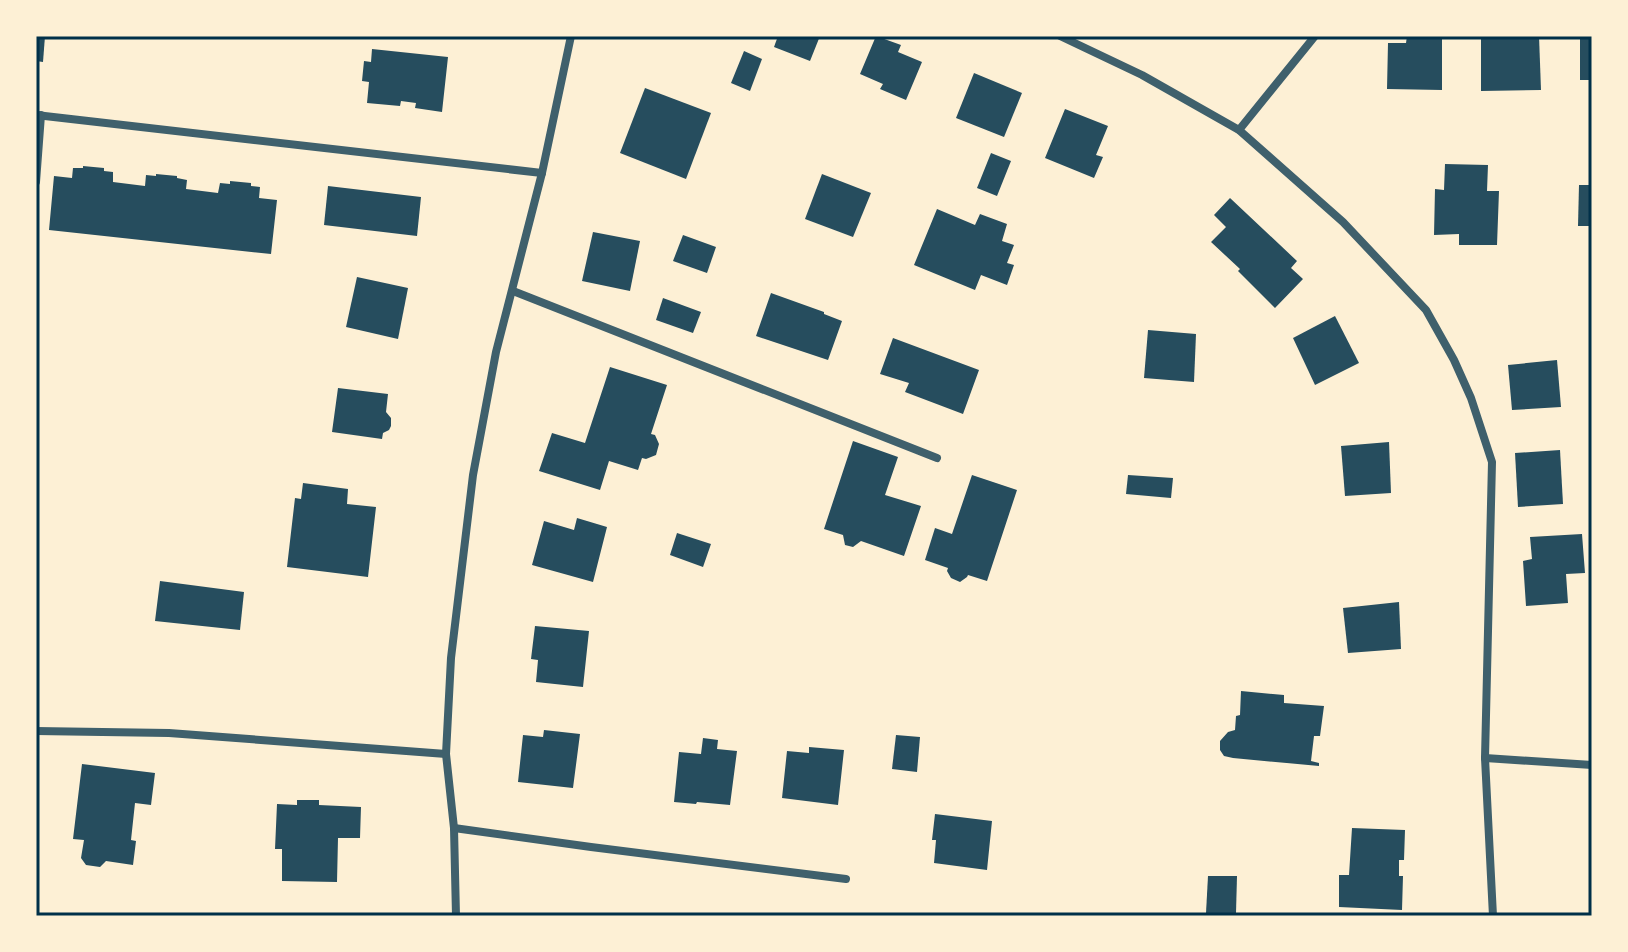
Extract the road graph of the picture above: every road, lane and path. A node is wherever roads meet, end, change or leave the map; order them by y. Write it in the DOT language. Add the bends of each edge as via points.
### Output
graph roads {
  1 [pos="571,36"];
  2 [pos="1060,36"];
  3 [pos="1315,36"];
  4 [pos="38,115"];
  5 [pos="1239,130"];
  6 [pos="542,173"];
  7 [pos="36,182"];
  8 [pos="513,291"];
  9 [pos="937,458"];
  10 [pos="36,731"];
  11 [pos="446,754"];
  12 [pos="1485,758"];
  13 [pos="1592,765"];
  14 [pos="454,828"];
  15 [pos="846,879"];
  16 [pos="456,916"];
  17 [pos="1493,916"];
  1 -- 6 [label="street"];
  2 -- 5 [label="street"];
  3 -- 5 [label="street"];
  4 -- 6 [label="street"];
  4 -- 7 [label="street"];
  5 -- 12 [label="street" via="1343,222 1426,310 1471,398 1492,462"];
  6 -- 8 [label="street"];
  8 -- 9 [label="street"];
  8 -- 11 [label="street" via="473,475 451,658"];
  10 -- 11 [label="street" via="169,733"];
  11 -- 14 [label="street"];
  12 -- 13 [label="street"];
  12 -- 17 [label="street"];
  14 -- 15 [label="street"];
  14 -- 16 [label="street"];
}
